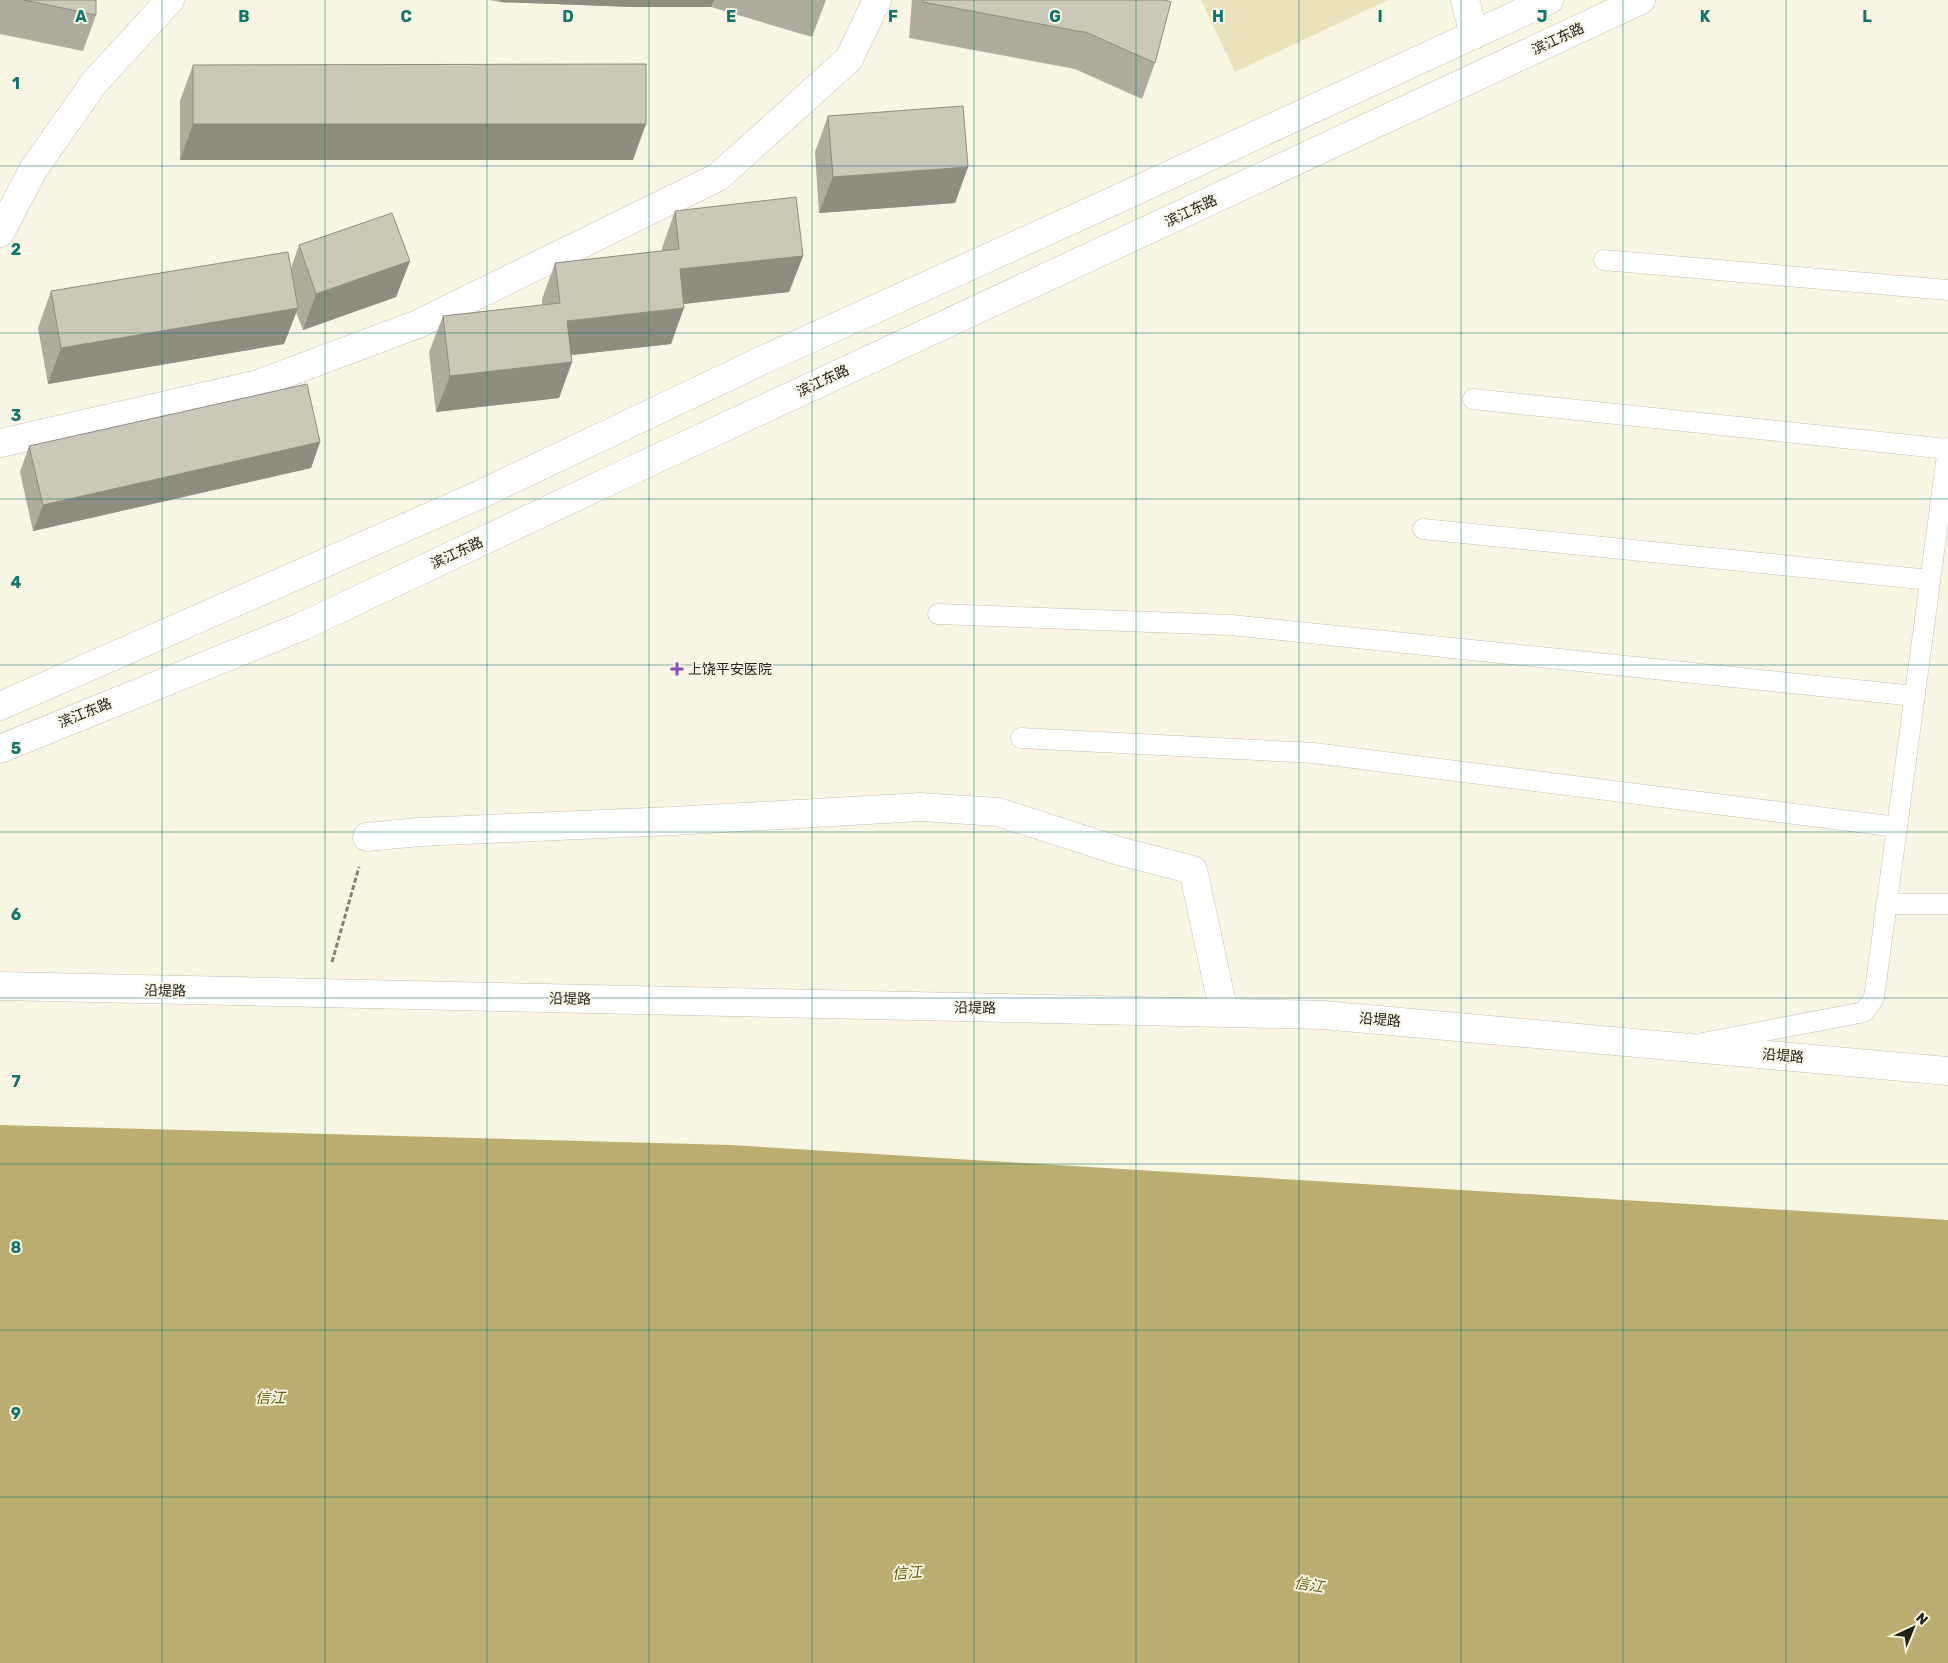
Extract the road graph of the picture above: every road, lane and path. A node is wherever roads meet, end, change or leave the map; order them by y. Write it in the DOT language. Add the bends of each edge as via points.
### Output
graph roads {
  1 [pos="170,0"];
  2 [pos="877,0"];
  3 [pos="1465,0"];
  4 [pos="1549,0"];
  5 [pos="1641,0"];
  6 [pos="1474,34"];
  7 [pos="0,233"];
  8 [pos="1604,260"];
  9 [pos="1948,290"];
  10 [pos="1473,399"];
  11 [pos="0,443"];
  12 [pos="1948,448"];
  13 [pos="1423,529"];
  14 [pos="1930,580"];
  15 [pos="938,614"];
  16 [pos="1915,696"];
  17 [pos="0,706"];
  18 [pos="1021,738"];
  19 [pos="0,749"];
  20 [pos="1897,827"];
  21 [pos="367,837"];
  22 [pos="1886,904"];
  23 [pos="1948,904"];
  24 [pos="0,986"];
  25 [pos="323,994"];
  26 [pos="1224,1013"];
  27 [pos="1680,1047"];
  28 [pos="1948,1072"];
  1 -- 7 [label="street" via="94,83 33,170"];
  2 -- 11 [label="street" via="849,59 718,177 418,324 255,385"];
  3 -- 6 [label="street"];
  4 -- 6 [label="street"];
  5 -- 19 [label="street, 滨江东路" via="303,626"];
  6 -- 17 [label="street" via="765,359 479,494"];
  8 -- 9 [label="lane"];
  10 -- 12 [label="lane"];
  12 -- 14 [label="lane"];
  13 -- 14 [label="lane"];
  14 -- 16 [label="lane"];
  15 -- 16 [label="lane" via="1231,624"];
  16 -- 20 [label="lane"];
  18 -- 20 [label="lane" via="1314,753"];
  20 -- 22 [label="lane"];
  21 -- 25 [label="path"];
  21 -- 26 [label="street" via="921,807 998,812 1118,852 1193,870"];
  22 -- 23 [label="lane"];
  22 -- 27 [label="lane" via="1874,998 1864,1012"];
  24 -- 25 [label="street, 沿堤路"];
  25 -- 26 [label="street, 沿堤路"];
  26 -- 27 [label="street, 沿堤路" via="1323,1015"];
  27 -- 28 [label="street, 沿堤路"];
}
